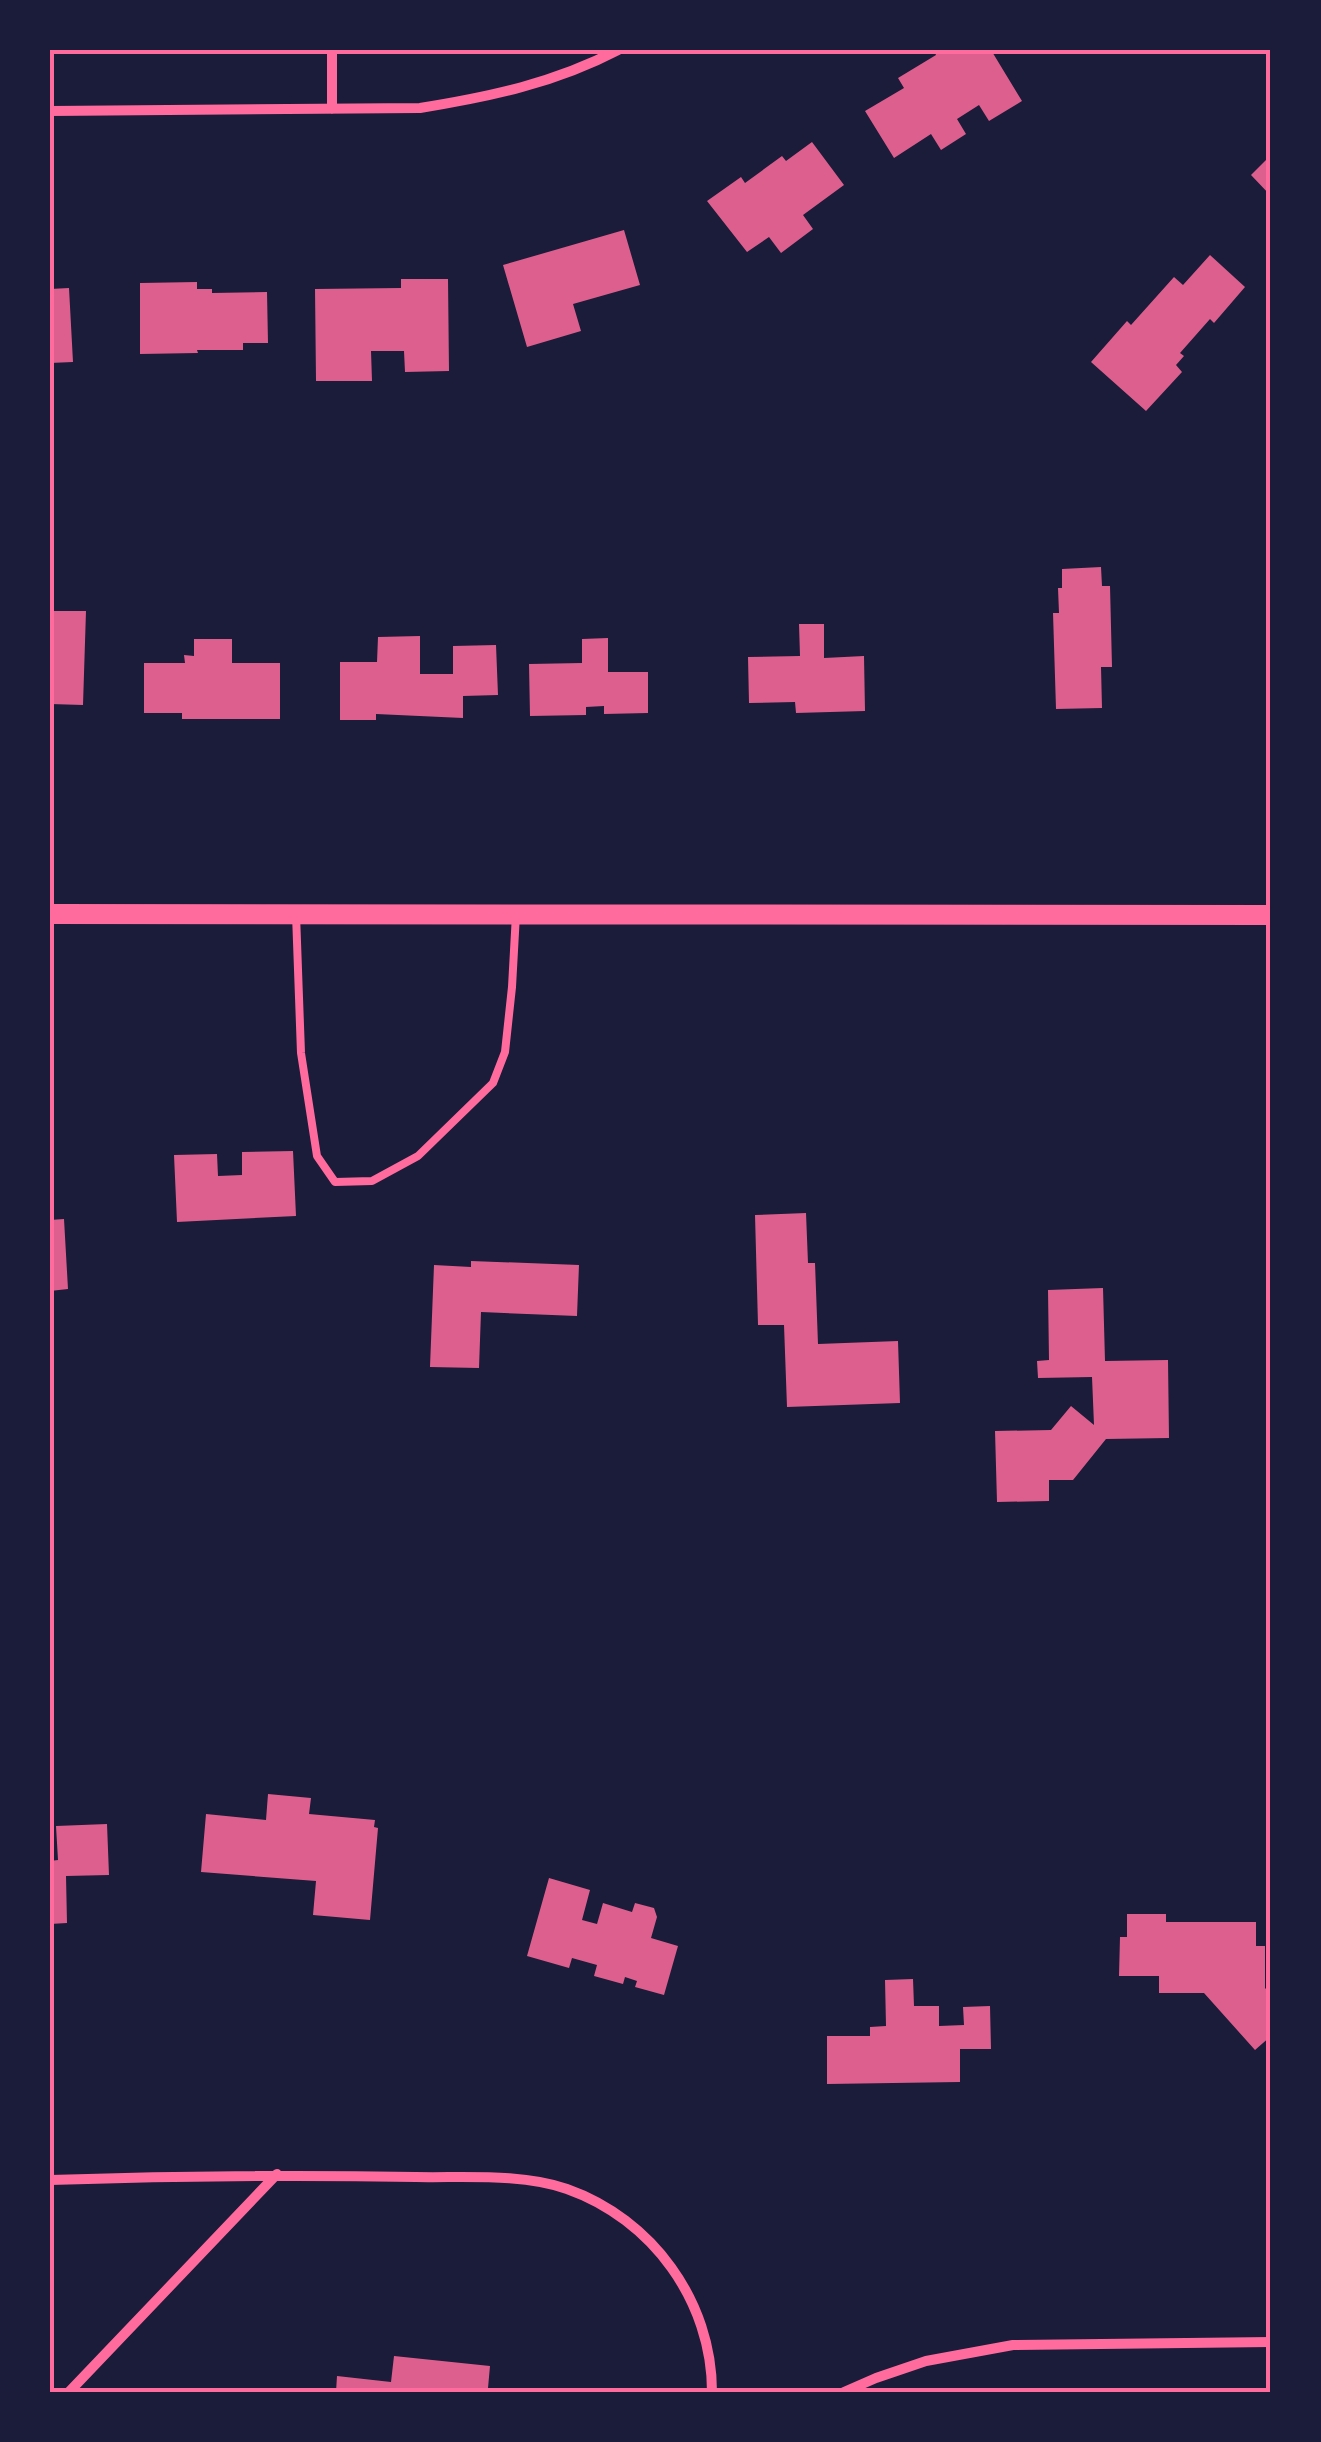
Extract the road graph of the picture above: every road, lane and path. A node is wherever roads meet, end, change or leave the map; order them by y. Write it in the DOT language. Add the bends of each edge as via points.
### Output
graph roads {
  1 [pos="332,50"];
  2 [pos="618,50"];
  3 [pos="332,109"];
  4 [pos="50,111"];
  5 [pos="50,914"];
  6 [pos="296,914"];
  7 [pos="516,914"];
  8 [pos="1271,915"];
  9 [pos="277,2174"];
  10 [pos="50,2180"];
  11 [pos="1271,2342"];
  12 [pos="69,2392"];
  13 [pos="712,2392"];
  14 [pos="844,2392"];
  1 -- 3 [label="street"];
  2 -- 3 [label="street" via="562,76 492,96 420,108"];
  3 -- 4 [label="street"];
  5 -- 6 [label="main road"];
  6 -- 7 [label="main road"];
  6 -- 7 [label="lane" via="301,1052 317,1156 335,1182 372,1181 418,1156 493,1082 505,1052"];
  7 -- 8 [label="main road"];
  9 -- 10 [label="street"];
  9 -- 12 [label="street"];
  9 -- 13 [label="street" via="518,2179 571,2190 633,2226 680,2280 708,2348"];
  11 -- 14 [label="street" via="1013,2345 926,2360"];
}
